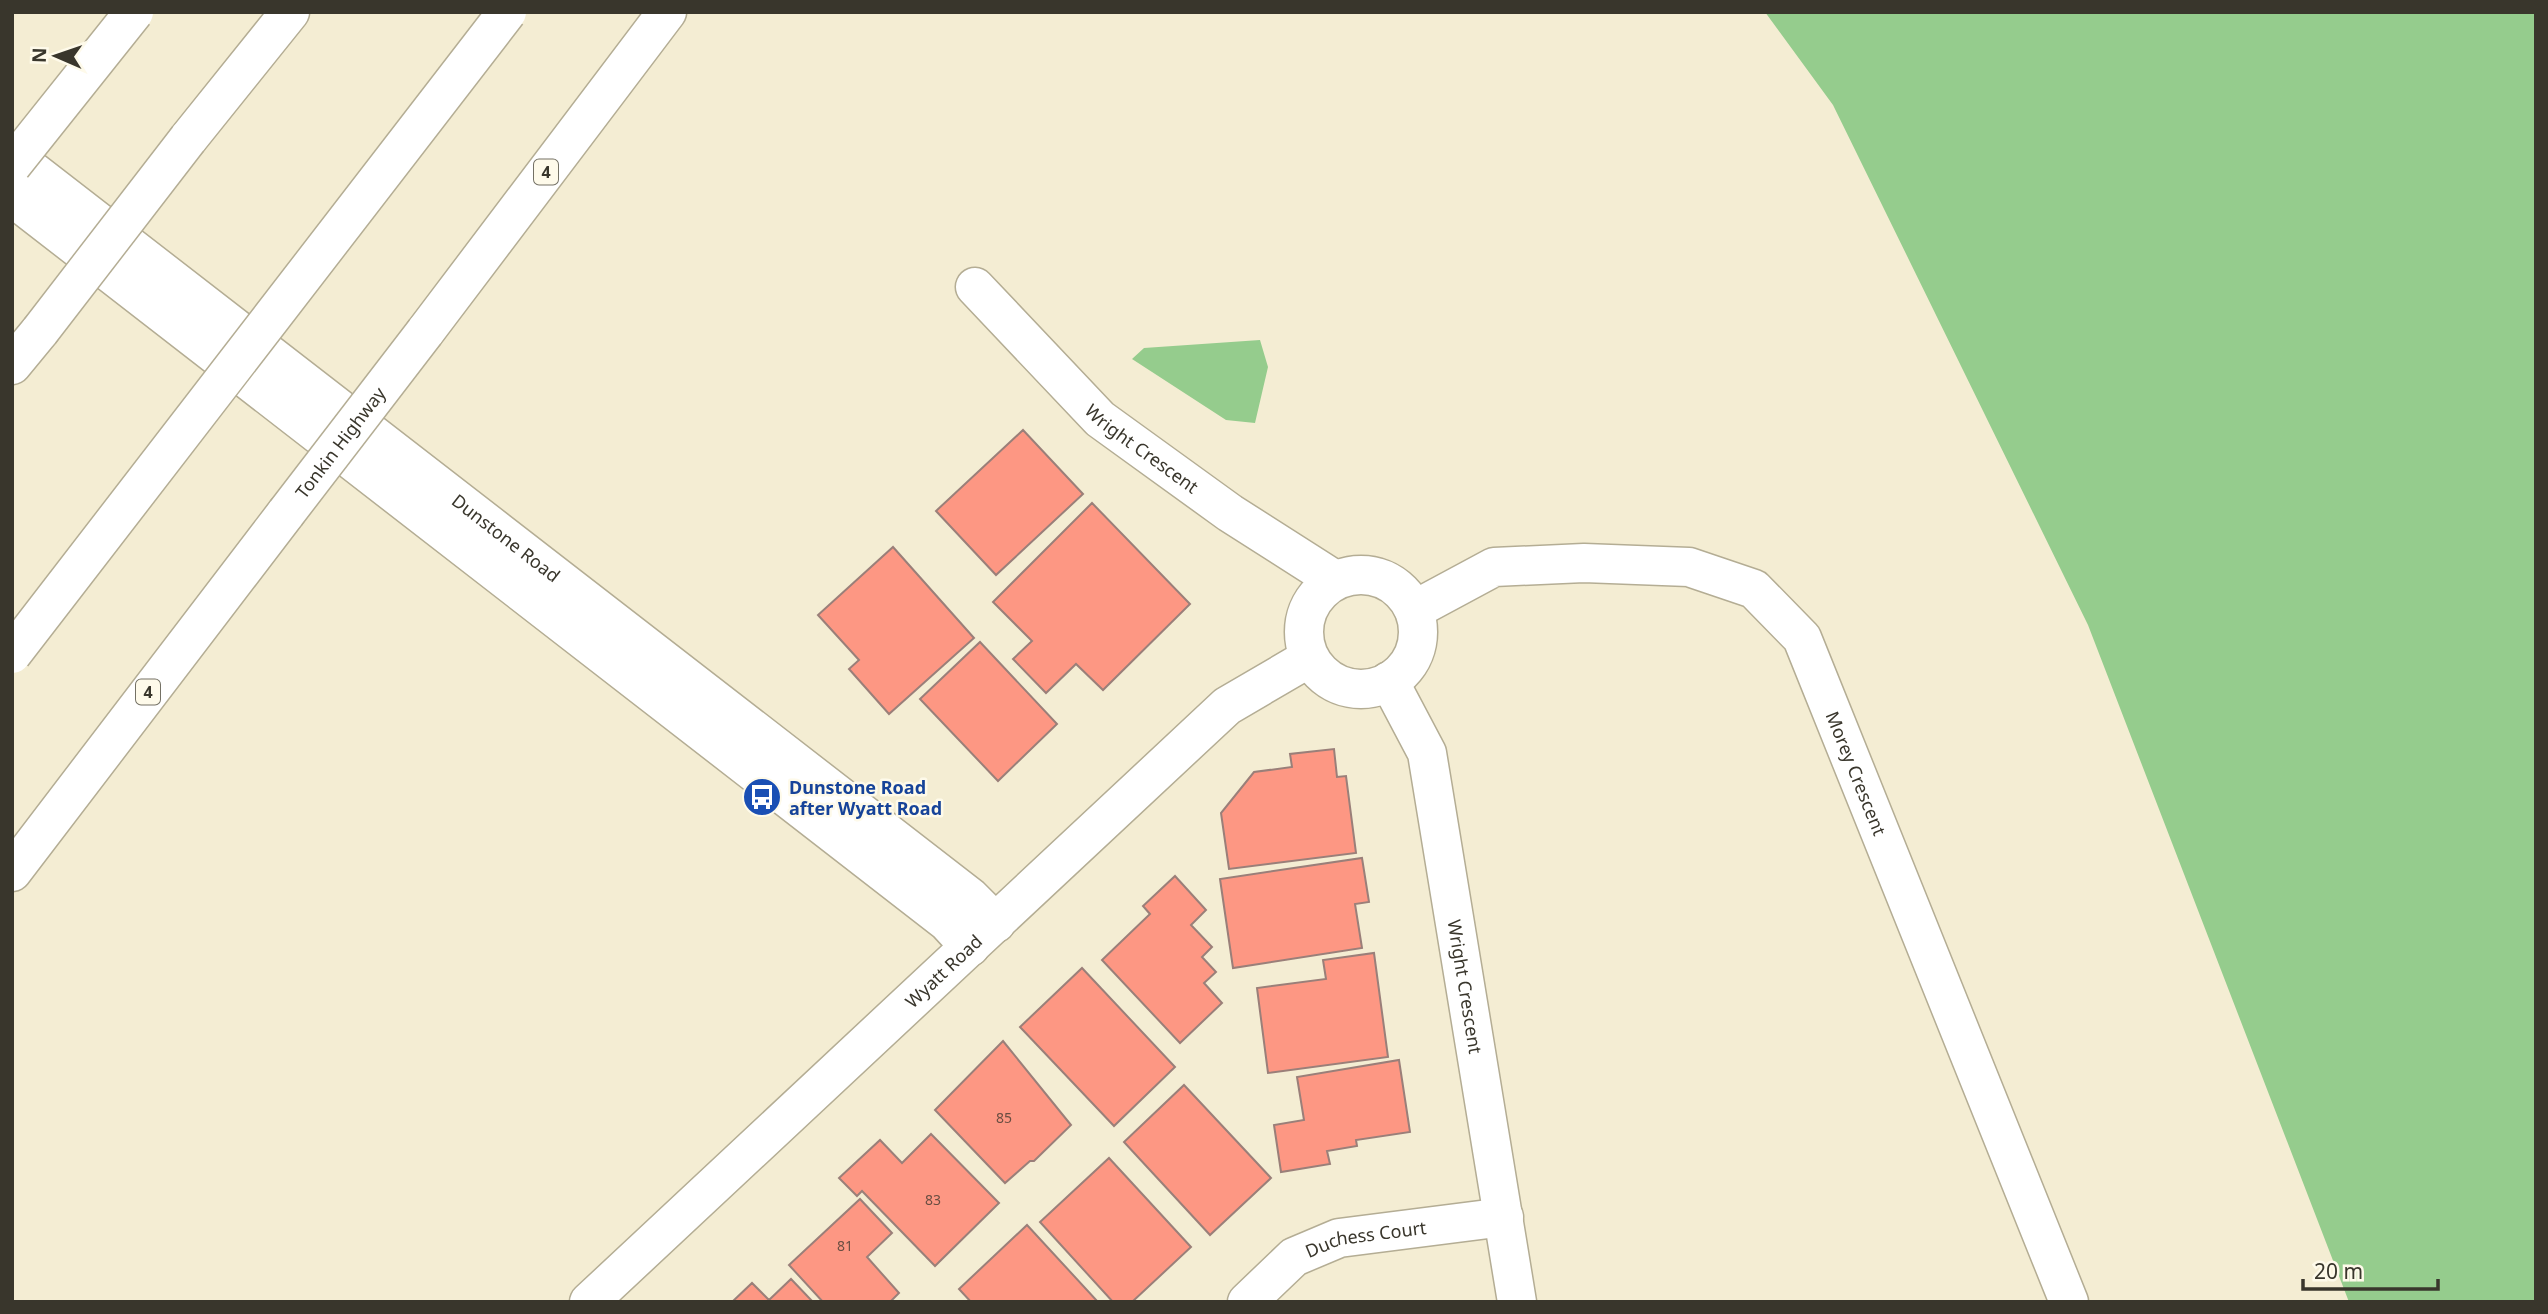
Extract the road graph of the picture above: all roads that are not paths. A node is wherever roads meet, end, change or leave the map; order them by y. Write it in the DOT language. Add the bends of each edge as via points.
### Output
graph roads {
  1 [pos="134,12"];
  2 [pos="290,12"];
  3 [pos="507,12"];
  4 [pos="667,12"];
  5 [pos="12,155"];
  6 [pos="12,166"];
  7 [pos="12,197"];
  8 [pos="975,287"];
  9 [pos="12,365"];
  10 [pos="1335,580"];
  11 [pos="1414,610"];
  12 [pos="12,654"];
  13 [pos="1309,658"];
  14 [pos="1389,681"];
  15 [pos="12,872"];
  16 [pos="983,935"];
  17 [pos="1504,1217"];
  18 [pos="589,1302"];
  19 [pos="1247,1302"];
  20 [pos="1517,1302"];
  21 [pos="2069,1302"];
  1 -- 6 [label="main road, bridge"];
  2 -- 9 [label="main road, bridge"];
  3 -- 12 [label="main road, bridge"];
  4 -- 15 [label="main road, Tonkin Highway / 4, bridge"];
  5 -- 16 [label="main road, Dunstone Road" via="970,897"];
  7 -- 16 [label="main road, Dunstone Road" via="947,922"];
  8 -- 10 [label="main road, Wright Crescent" via="1100,419 1230,513"];
  10 -- 11 [label="main road" via="1358,574 1381,578 1401,590"];
  10 -- 13 [label="main road" via="1317,594 1306,614"];
  11 -- 14 [label="main road" via="1415,651 1400,674"];
  11 -- 21 [label="main road, Morey Crescent" via="1494,567 1584,563 1689,568 1754,589 1802,638"];
  13 -- 14 [label="main road" via="1330,681 1344,687 1375,687"];
  13 -- 16 [label="main road, Wyatt Road" via="1227,706"];
  14 -- 17 [label="main road, Wright Crescent" via="1427,753"];
  16 -- 18 [label="main road, Wyatt Road"];
  17 -- 19 [label="main road, Duchess Court" via="1339,1238 1294,1257"];
  17 -- 20 [label="main road, Wright Crescent"];
}
